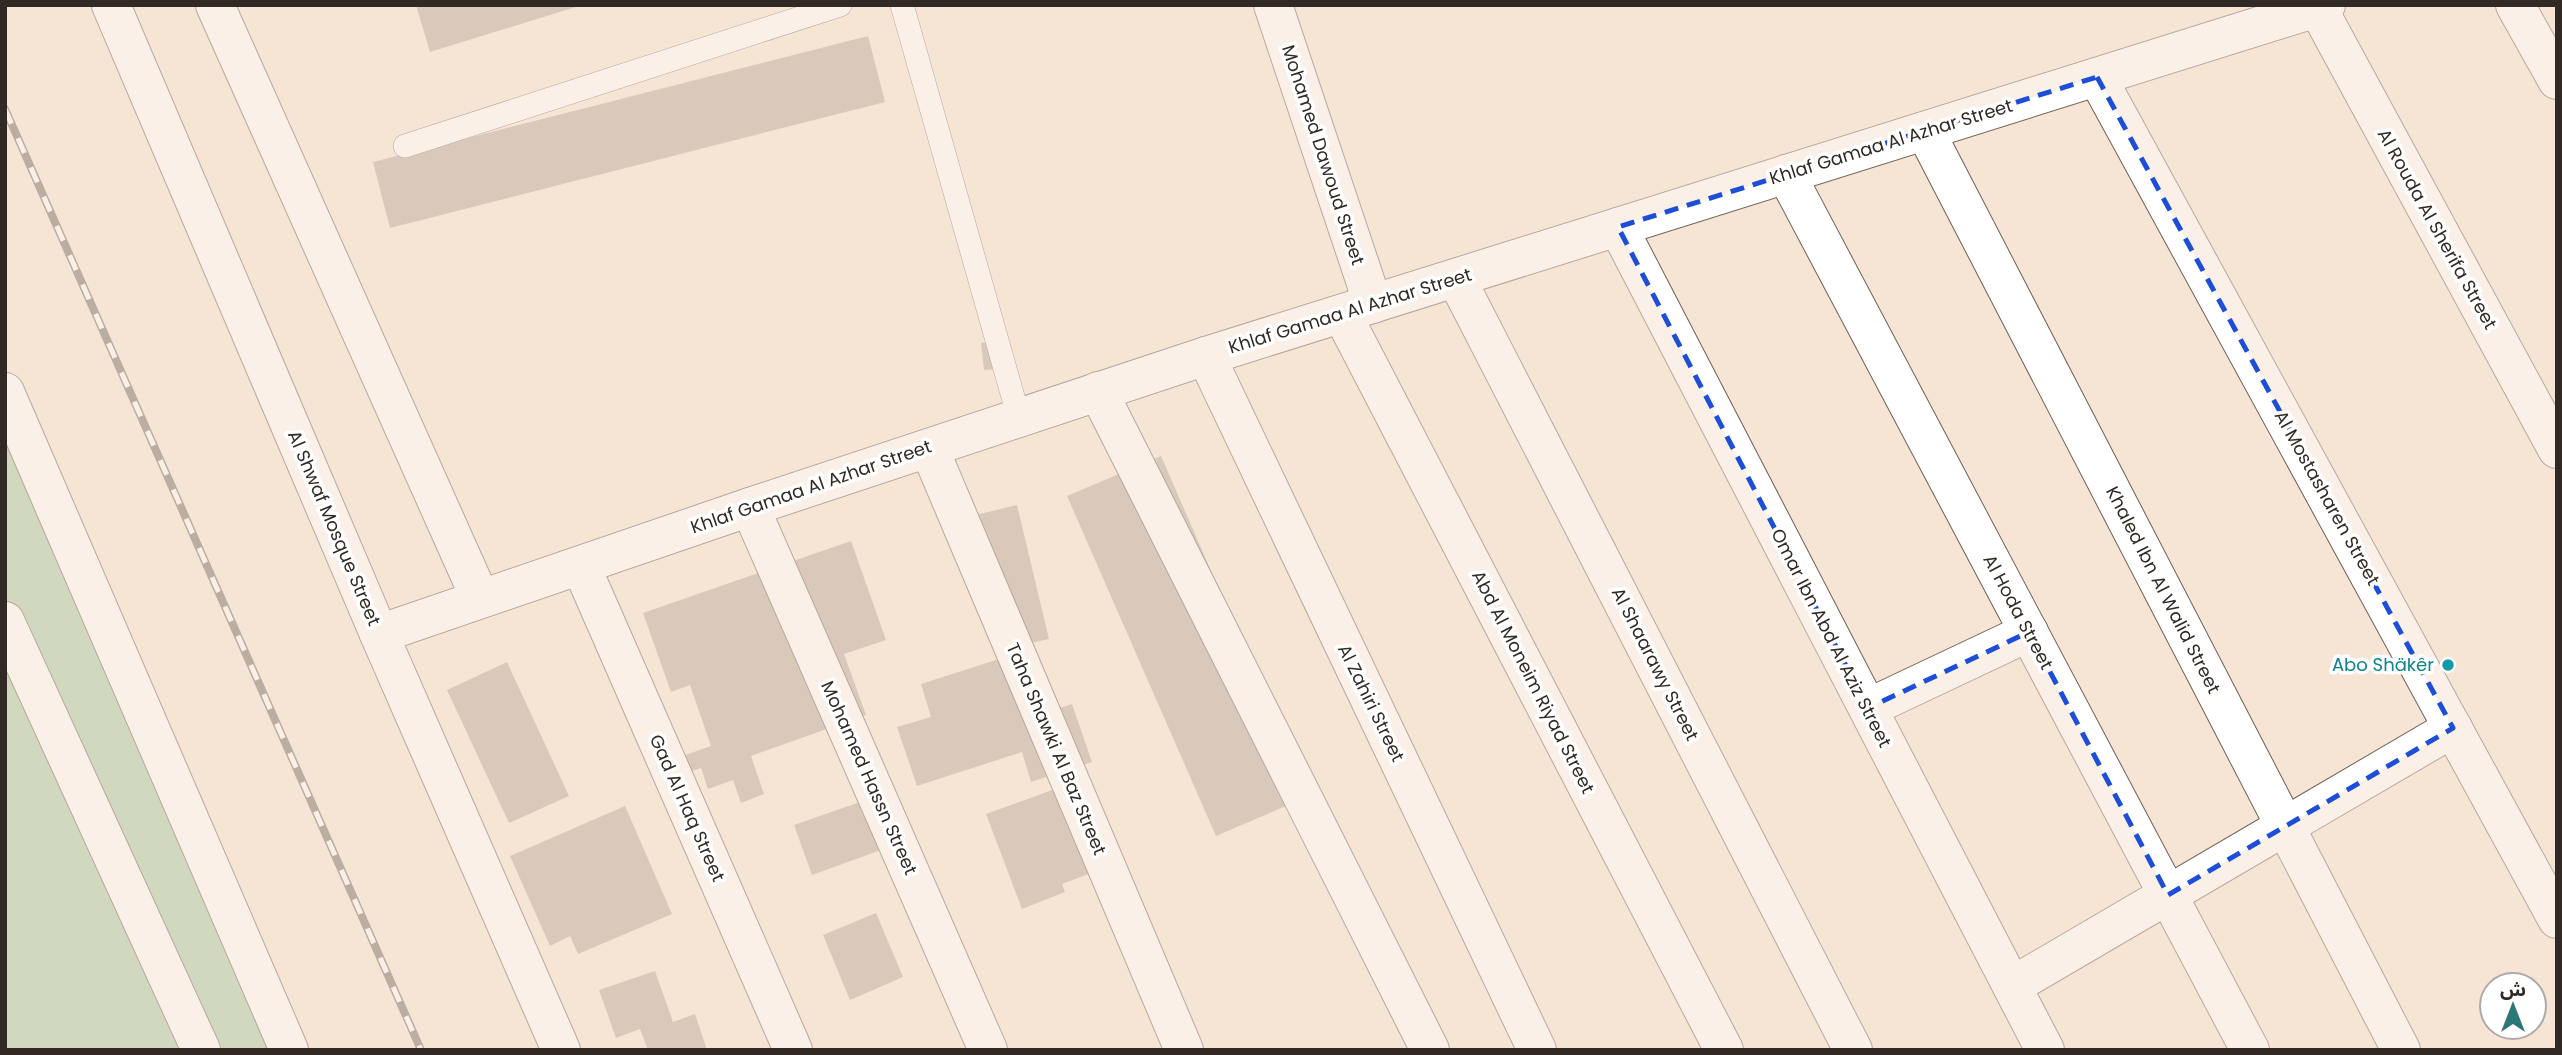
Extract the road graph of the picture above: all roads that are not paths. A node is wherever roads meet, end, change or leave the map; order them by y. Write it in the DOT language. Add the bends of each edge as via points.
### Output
graph roads {
  1 [pos="111,5"];
  2 [pos="215,5"];
  3 [pos="840,5"];
  4 [pos="902,5"];
  5 [pos="1273,5"];
  6 [pos="2515,5"];
  7 [pos="2320,6"];
  8 [pos="2097,77"];
  9 [pos="2557,80"];
  10 [pos="1925,131"];
  11 [pos="405,146"];
  12 [pos="1786,174"];
  13 [pos="1618,227"];
  14 [pos="1456,278"];
  15 [pos="1357,309"];
  16 [pos="1206,356"];
  17 [pos="5,391"];
  18 [pos="1098,391"];
  19 [pos="1019,418"];
  20 [pos="929,448"];
  21 [pos="2557,449"];
  22 [pos="750,507"];
  23 [pos="581,566"];
  24 [pos="480,598"];
  25 [pos="5,621"];
  26 [pos="2029,632"];
  27 [pos="379,634"];
  28 [pos="1868,708"];
  29 [pos="2453,728"];
  30 [pos="2286,826"];
  31 [pos="2168,895"];
  32 [pos="2557,919"];
  33 [pos="2012,986"];
  34 [pos="201,1050"];
  35 [pos="289,1050"];
  36 [pos="561,1050"];
  37 [pos="793,1050"];
  38 [pos="988,1050"];
  39 [pos="1184,1050"];
  40 [pos="1430,1050"];
  41 [pos="1537,1050"];
  42 [pos="1724,1050"];
  43 [pos="1853,1050"];
  44 [pos="2045,1050"];
  45 [pos="2250,1050"];
  46 [pos="2401,1050"];
  1 -- 27 [label="street, Al Shwaf Mosque Street"];
  2 -- 24 [label="street"];
  3 -- 11 [label="lane"];
  4 -- 19 [label="lane"];
  5 -- 15 [label="street, Mohamed Dawoud Street"];
  6 -- 9 [label="street"];
  7 -- 8 [label="street, Khlaf Gamaa Al Azhar Street"];
  7 -- 21 [label="street, Al Rouda Al Sherifa Street"];
  8 -- 10 [label="street, Khlaf Gamaa Al Azhar Street"];
  8 -- 29 [label="street, Al Mostasharen Street"];
  10 -- 12 [label="street, Khlaf Gamaa Al Azhar Street"];
  10 -- 30 [label="street, Khaled Ibn Al Walid Street"];
  12 -- 13 [label="street, Khlaf Gamaa Al Azhar Street"];
  12 -- 26 [label="street, Al Hoda Street"];
  13 -- 14 [label="street, Khlaf Gamaa Al Azhar Street"];
  13 -- 28 [label="street, Omar Ibn Abd Al Aziz Street"];
  14 -- 15 [label="street, Khlaf Gamaa Al Azhar Street"];
  14 -- 43 [label="street, Al Shaarawy Street"];
  15 -- 16 [label="street, Khlaf Gamaa Al Azhar Street"];
  15 -- 42 [label="street, Abd Al Moneim Riyad Street"];
  16 -- 18 [label="street, Khlaf Gamaa Al Azhar Street"];
  16 -- 41 [label="street, Al Zahiri Street"];
  17 -- 35 [label="street"];
  18 -- 19 [label="street, Khlaf Gamaa Al Azhar Street"];
  18 -- 40 [label="street"];
  19 -- 20 [label="street, Khlaf Gamaa Al Azhar Street"];
  20 -- 22 [label="street, Khlaf Gamaa Al Azhar Street"];
  20 -- 39 [label="street, Taha Shawki Al Baz Street"];
  22 -- 23 [label="street, Khlaf Gamaa Al Azhar Street"];
  22 -- 38 [label="street, Mohamed Hassn Street"];
  23 -- 24 [label="street, Khlaf Gamaa Al Azhar Street"];
  23 -- 37 [label="street, Gad Al Haq Street"];
  24 -- 27 [label="street, Khlaf Gamaa Al Azhar Street"];
  25 -- 34 [label="street"];
  26 -- 28 [label="street"];
  26 -- 31 [label="street, Al Hoda Street"];
  27 -- 36 [label="street, Al Shwaf Mosque Street"];
  28 -- 33 [label="street, Omar Ibn Abd Al Aziz Street"];
  29 -- 30 [label="street"];
  29 -- 32 [label="street, Al Mostasharen Street"];
  30 -- 31 [label="street"];
  30 -- 46 [label="street, Khaled Ibn Al Walid Street"];
  31 -- 33 [label="street"];
  31 -- 45 [label="street, Al Hoda Street"];
  33 -- 44 [label="street, Omar Ibn Abd Al Aziz Street"];
}
